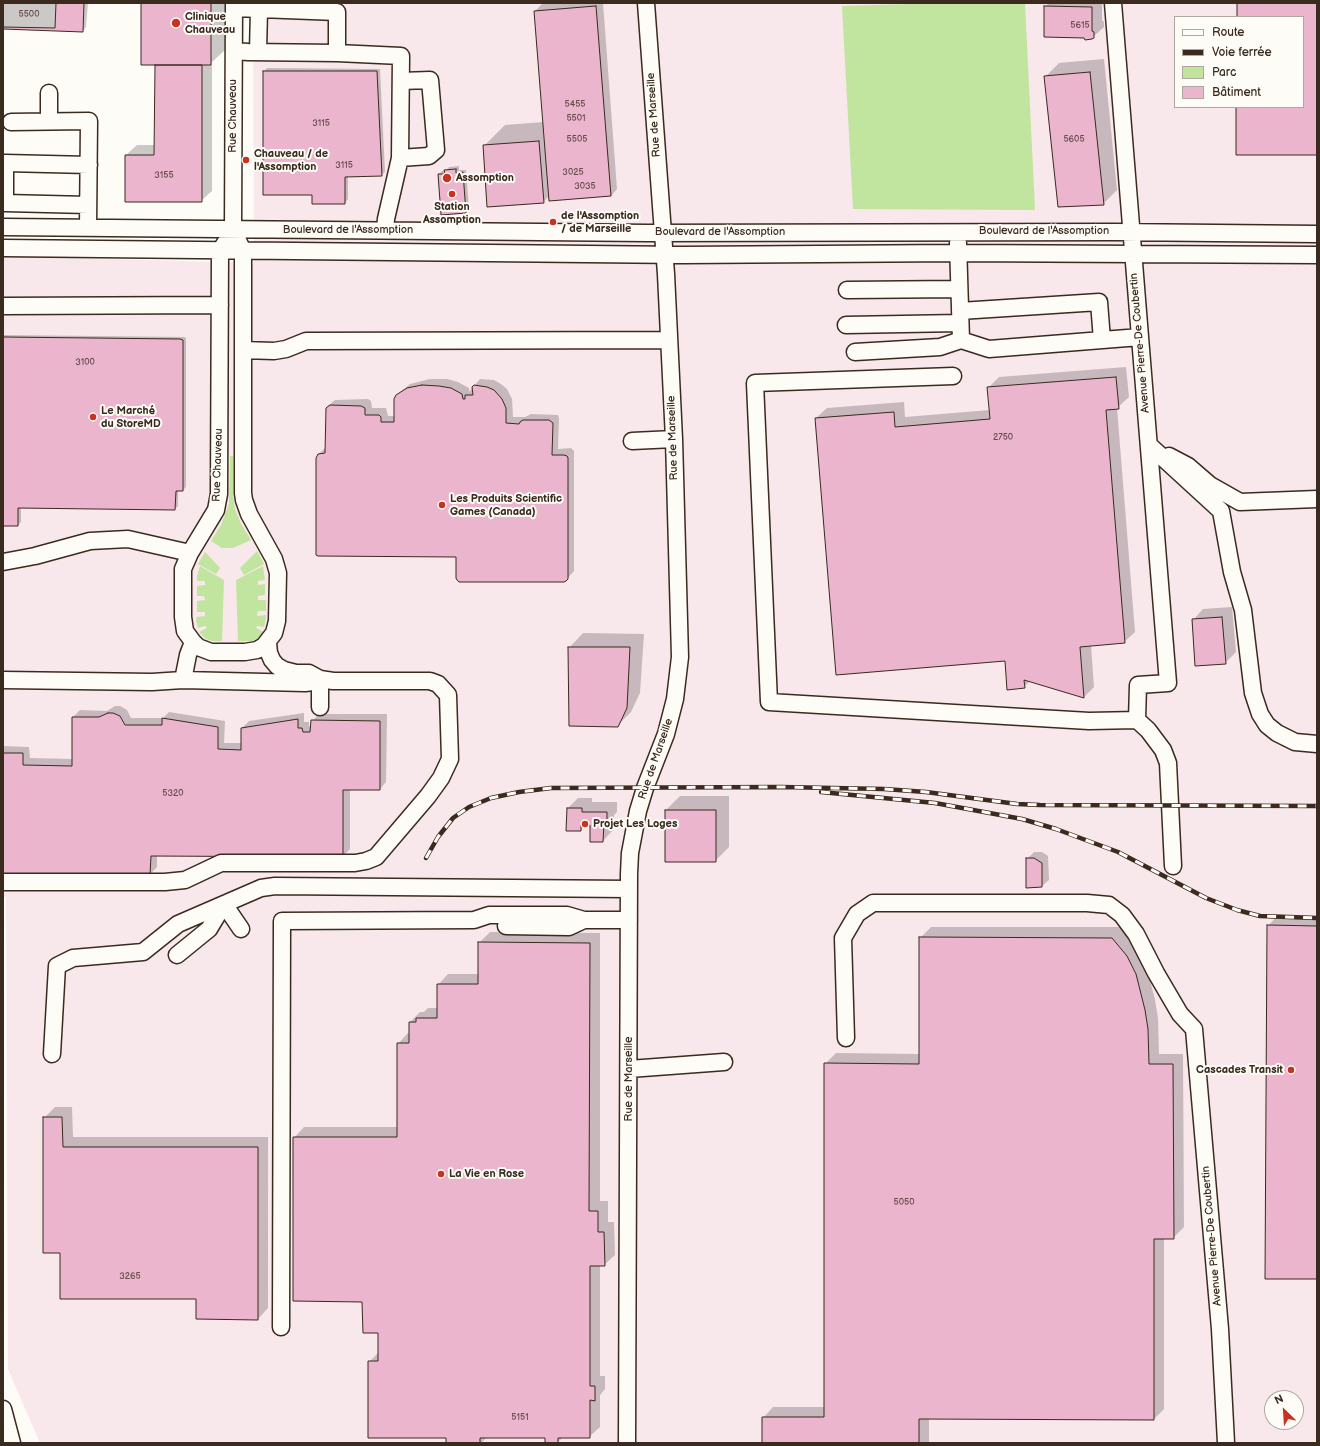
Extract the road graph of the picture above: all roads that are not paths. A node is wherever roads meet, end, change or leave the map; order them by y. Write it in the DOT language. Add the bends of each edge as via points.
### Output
graph roads {
  1 [pos="646,3"];
  2 [pos="1113,3"];
  3 [pos="234,5"];
  4 [pos="259,9"];
  5 [pos="234,51"];
  6 [pos="258,52"];
  7 [pos="337,52"];
  8 [pos="401,81"];
  9 [pos="49,93"];
  10 [pos="49,121"];
  11 [pos="11,122"];
  12 [pos="400,158"];
  13 [pos="89,165"];
  14 [pos="88,204"];
  15 [pos="3,227"];
  16 [pos="88,228"];
  17 [pos="233,230"];
  18 [pos="385,230"];
  19 [pos="958,231"];
  20 [pos="1131,232"];
  21 [pos="664,233"];
  22 [pos="1317,234"];
  23 [pos="3,248"];
  24 [pos="220,251"];
  25 [pos="243,251"];
  26 [pos="957,253"];
  27 [pos="665,254"];
  28 [pos="1133,255"];
  29 [pos="1317,255"];
  30 [pos="959,289"];
  31 [pos="847,290"];
  32 [pos="220,305"];
  33 [pos="3,306"];
  34 [pos="960,317"];
  35 [pos="846,325"];
  36 [pos="1140,337"];
  37 [pos="670,340"];
  38 [pos="961,340"];
  39 [pos="1102,340"];
  40 [pos="243,350"];
  41 [pos="855,352"];
  42 [pos="953,376"];
  43 [pos="674,439"];
  44 [pos="632,441"];
  45 [pos="1149,445"];
  46 [pos="1317,499"];
  47 [pos="190,553"];
  48 [pos="3,562"];
  49 [pos="192,642"];
  50 [pos="268,643"];
  51 [pos="320,679"];
  52 [pos="3,680"];
  53 [pos="183,680"];
  54 [pos="320,707"];
  55 [pos="1137,720"];
  56 [pos="1317,744"];
  57 [pos="1173,866"];
  58 [pos="3,882"];
  59 [pos="629,889"];
  60 [pos="224,904"];
  61 [pos="629,920"];
  62 [pos="241,930"];
  63 [pos="177,955"];
  64 [pos="846,1038"];
  65 [pos="52,1054"];
  66 [pos="724,1062"];
  67 [pos="629,1070"];
  68 [pos="281,1327"];
  69 [pos="3,1409"];
  70 [pos="12,1443"];
  71 [pos="627,1443"];
  72 [pos="1226,1443"];
  1 -- 21 [label="street, Rue de Marseille"];
  2 -- 20 [label="street, Avenue Pierre-De Coubertin"];
  3 -- 4 [label="street"];
  3 -- 5 [label="street, Rue Chauveau"];
  4 -- 6 [label="street"];
  4 -- 7 [label="street" via="336,12"];
  5 -- 6 [label="street"];
  5 -- 17 [label="street, Rue Chauveau"];
  6 -- 7 [label="street"];
  7 -- 8 [label="street" via="401,56"];
  8 -- 12 [label="street"];
  8 -- 12 [label="street" via="430,80 436,150 429,156"];
  9 -- 10 [label="street"];
  10 -- 11 [label="street"];
  10 -- 13 [label="street" via="89,121"];
  12 -- 18 [label="street"];
  13 -- 14 [label="street"];
  13 -- 14 [label="street" via="5,163 5,203"];
  14 -- 16 [label="street"];
  15 -- 16 [label="street, Boulevard de l'Assomption"];
  16 -- 17 [label="street, Boulevard de l'Assomption"];
  17 -- 18 [label="street, Boulevard de l'Assomption"];
  17 -- 24 [label="street"];
  17 -- 25 [label="street, Rue Chauveau"];
  18 -- 21 [label="street, Boulevard de l'Assomption"];
  19 -- 20 [label="street, Boulevard de l'Assomption"];
  19 -- 21 [label="street, Boulevard de l'Assomption"];
  19 -- 26 [label="street"];
  20 -- 22 [label="street, Boulevard de l'Assomption"];
  20 -- 28 [label="street, Avenue Pierre-De Coubertin"];
  21 -- 27 [label="street, Rue de Marseille"];
  23 -- 24 [label="street, Boulevard de l'Assomption"];
  24 -- 25 [label="street, Boulevard de l'Assomption"];
  24 -- 32 [label="street, Rue Chauveau"];
  25 -- 27 [label="street, Boulevard de l'Assomption"];
  25 -- 40 [label="street, Rue Chauveau"];
  26 -- 27 [label="street, Boulevard de l'Assomption"];
  26 -- 28 [label="street, Boulevard de l'Assomption"];
  26 -- 30 [label="street"];
  27 -- 37 [label="street, Rue de Marseille"];
  28 -- 29 [label="street, Boulevard de l'Assomption"];
  28 -- 36 [label="street, Avenue Pierre-De Coubertin"];
  30 -- 31 [label="street"];
  30 -- 34 [label="street"];
  32 -- 33 [label="street"];
  32 -- 47 [label="street, Rue Chauveau" via="219,494 216,510"];
  34 -- 35 [label="street"];
  34 -- 38 [label="street"];
  34 -- 39 [label="street" via="1099,302"];
  36 -- 39 [label="street"];
  36 -- 45 [label="street, Avenue Pierre-De Coubertin"];
  37 -- 40 [label="street" via="306,341 274,351"];
  37 -- 43 [label="street, Rue de Marseille"];
  38 -- 39 [label="street" via="989,349"];
  38 -- 41 [label="street" via="940,347"];
  40 -- 50 [label="street, Rue Chauveau" via="244,500 278,573 278,621"];
  42 -- 55 [label="street" via="755,383 769,702 1089,721"];
  43 -- 44 [label="street"];
  43 -- 59 [label="street, Rue de Marseille" via="679,677 666,734 644,788 638,811 630,853"];
  45 -- 46 [label="street" via="1188,466 1210,485 1240,502"];
  45 -- 55 [label="street, Avenue Pierre-De Coubertin" via="1168,683 1138,685"];
  45 -- 56 [label="street" via="1221,511 1232,572 1243,610 1253,693 1260,714 1267,725 1277,733 1295,742"];
  47 -- 48 [label="street" via="128,539 90,541"];
  47 -- 49 [label="street, Rue Chauveau" via="183,569 183,617 185,631"];
  49 -- 50 [label="street" via="211,652 251,651"];
  49 -- 53 [label="street"];
  50 -- 51 [label="street" via="270,658 277,666 296,673 309,673"];
  51 -- 53 [label="street" via="306,683"];
  51 -- 54 [label="street"];
  51 -- 58 [label="street" via="430,681 438,684 448,695 450,759 428,796 376,857 355,863 221,863 185,880 165,882"];
  52 -- 53 [label="street"];
  55 -- 57 [label="street" via="1163,750 1168,764"];
  59 -- 60 [label="street" via="275,886 261,888"];
  59 -- 61 [label="street, Rue de Marseille"];
  60 -- 62 [label="street"];
  60 -- 63 [label="street" via="209,929"];
  60 -- 65 [label="street" via="178,924 143,952 73,958 57,966"];
  61 -- 67 [label="street, Rue de Marseille"];
  61 -- 68 [label="street" via="584,920 569,927 488,926 474,920 282,920"];
  64 -- 72 [label="street, Avenue Pierre-De Coubertin" via="843,938 857,914 873,903 1079,903 1109,905 1122,914 1136,934 1180,1014 1194,1029 1220,1329"];
  66 -- 67 [label="street"];
  67 -- 71 [label="street, Rue de Marseille"];
  69 -- 70 [label="street"];
}
